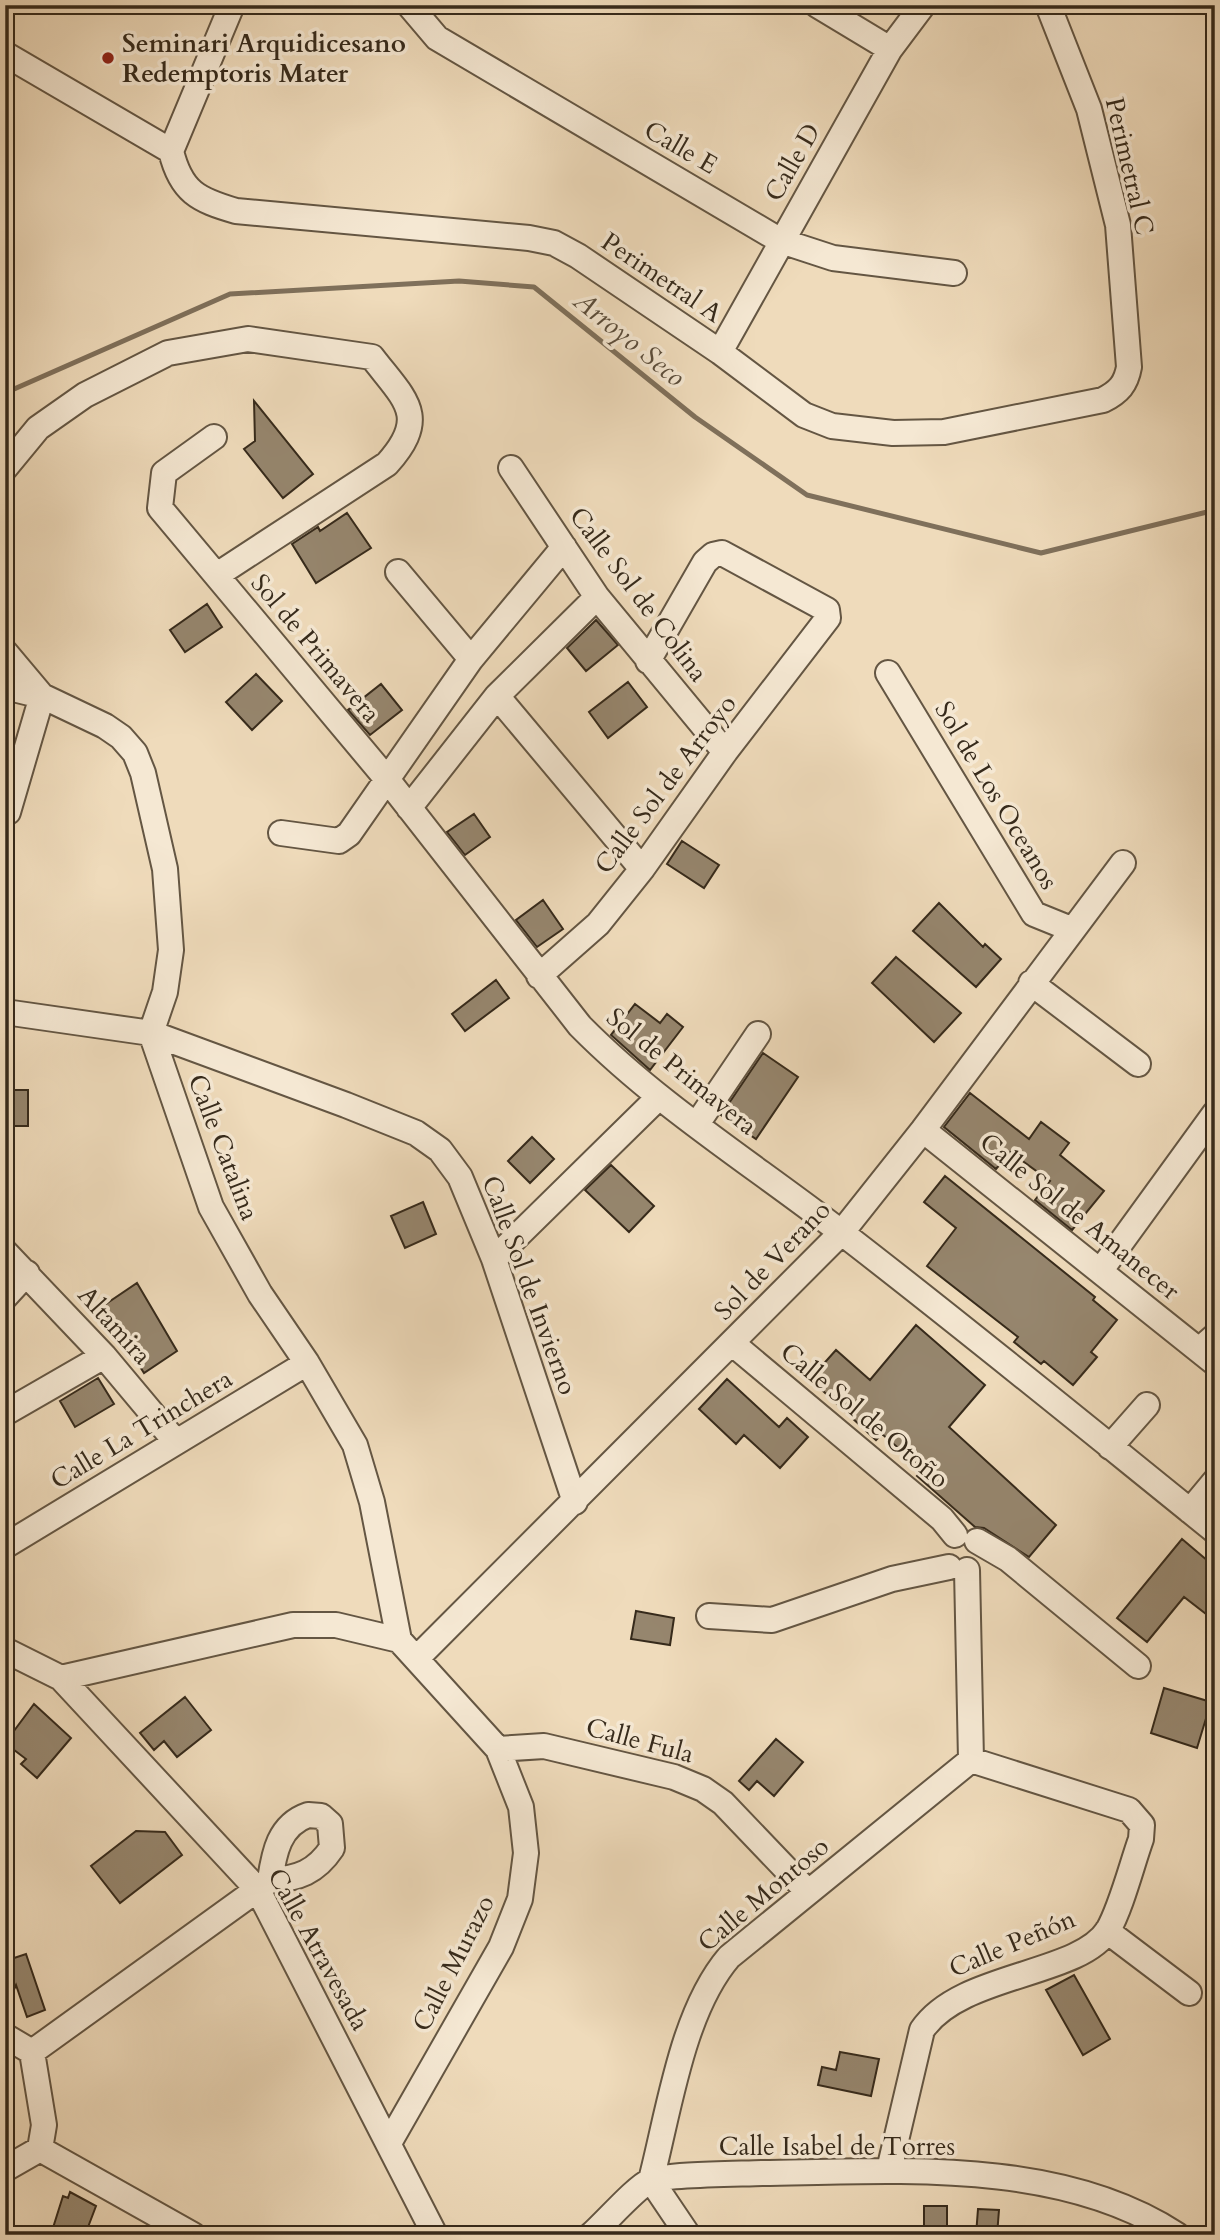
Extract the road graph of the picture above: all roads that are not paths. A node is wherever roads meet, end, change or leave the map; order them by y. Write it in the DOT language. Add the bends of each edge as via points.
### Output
graph roads {
  1 [pos="232,5"];
  2 [pos="409,5"];
  3 [pos="817,5"];
  4 [pos="923,5"];
  5 [pos="1048,5"];
  6 [pos="890,49"];
  7 [pos="5,54"];
  8 [pos="171,151"];
  9 [pos="781,241"];
  10 [pos="954,273"];
  11 [pos="720,352"];
  12 [pos="1122,387"];
  13 [pos="214,437"];
  14 [pos="5,468"];
  15 [pos="511,468"];
  16 [pos="564,547"];
  17 [pos="398,572"];
  18 [pos="218,575"];
  19 [pos="597,597"];
  20 [pos="5,652"];
  21 [pos="471,659"];
  22 [pos="648,661"];
  23 [pos="888,673"];
  24 [pos="5,687"];
  25 [pos="42,696"];
  26 [pos="497,696"];
  27 [pos="725,752"];
  28 [pos="386,778"];
  29 [pos="410,808"];
  30 [pos="8,812"];
  31 [pos="281,833"];
  32 [pos="1123,863"];
  33 [pos="642,869"];
  34 [pos="1071,929"];
  35 [pos="539,976"];
  36 [pos="1031,983"];
  37 [pos="5,1012"];
  38 [pos="151,1033"];
  39 [pos="758,1034"];
  40 [pos="1139,1064"];
  41 [pos="659,1097"];
  42 [pos="1215,1113"];
  43 [pos="697,1124"];
  44 [pos="923,1129"];
  45 [pos="842,1233"];
  46 [pos="5,1252"];
  47 [pos="494,1259"];
  48 [pos="1101,1270"];
  49 [pos="27,1273"];
  50 [pos="5,1297"];
  51 [pos="733,1344"];
  52 [pos="1209,1350"];
  53 [pos="104,1356"];
  54 [pos="307,1363"];
  55 [pos="1147,1405"];
  56 [pos="5,1413"];
  57 [pos="176,1442"];
  58 [pos="1110,1447"];
  59 [pos="1215,1481"];
  60 [pos="576,1502"];
  61 [pos="1190,1511"];
  62 [pos="1215,1531"];
  63 [pos="5,1546"];
  64 [pos="958,1553"];
  65 [pos="709,1616"];
  66 [pos="399,1640"];
  67 [pos="5,1650"];
  68 [pos="418,1658"];
  69 [pos="1138,1667"];
  70 [pos="61,1678"];
  71 [pos="498,1749"];
  72 [pos="971,1760"];
  73 [pos="264,1885"];
  74 [pos="808,1892"];
  75 [pos="1107,1931"];
  76 [pos="1189,1993"];
  77 [pos="5,2036"];
  78 [pos="32,2052"];
  79 [pos="389,2143"];
  80 [pos="40,2149"];
  81 [pos="5,2169"];
  82 [pos="889,2170"];
  83 [pos="650,2180"];
  84 [pos="193,2235"];
  85 [pos="435,2235"];
  86 [pos="591,2235"];
  87 [pos="688,2235"];
  88 [pos="1177,2235"];
  1 -- 8 [label="street"];
  2 -- 9 [label="street, Calle E" via="437,38"];
  3 -- 6 [label="street"];
  4 -- 6 [label="street, Calle D"];
  5 -- 12 [label="street, Perimetral C" via="1089,109 1118,225 1129,367"];
  6 -- 9 [label="street, Calle D"];
  7 -- 8 [label="street"];
  8 -- 11 [label="street, Perimetral A" via="176,173 189,191 236,211 554,243"];
  9 -- 10 [label="street, Calle E" via="833,258"];
  9 -- 11 [label="street, Calle D"];
  11 -- 12 [label="street, Perimetral A" via="804,415 832,426 893,433 957,430 1103,400"];
  13 -- 18 [label="street, Sol de Primavera" via="164,473 160,508"];
  14 -- 18 [label="street" via="38,428 85,395 168,353 248,339 372,357 408,405 411,426 404,445 387,464"];
  15 -- 16 [label="street, Calle Sol de Colina"];
  16 -- 19 [label="street, Calle Sol de Colina"];
  16 -- 21 [label="street"];
  17 -- 21 [label="street"];
  18 -- 28 [label="street, Sol de Primavera"];
  19 -- 22 [label="street, Calle Sol de Colina"];
  19 -- 26 [label="street"];
  20 -- 25 [label="street"];
  21 -- 28 [label="street"];
  22 -- 27 [label="street, Calle Sol de Colina"];
  22 -- 27 [label="street, Calle Sol de Arroyo" via="713,555 722,553 821,604 828,618"];
  23 -- 34 [label="street, Sol de Los Oceanos" via="1034,914"];
  24 -- 25 [label="street"];
  25 -- 30 [label="street"];
  25 -- 38 [label="street" via="121,737 135,752 143,773 165,869 171,950 165,992"];
  26 -- 29 [label="street"];
  26 -- 33 [label="street"];
  27 -- 33 [label="street, Calle Sol de Arroyo"];
  28 -- 29 [label="street, Sol de Primavera"];
  28 -- 31 [label="street" via="339,841"];
  29 -- 35 [label="street, Sol de Primavera"];
  32 -- 34 [label="street, Sol de Verano"];
  33 -- 35 [label="street, Calle Sol de Arroyo" via="598,923"];
  34 -- 36 [label="street, Sol de Verano"];
  35 -- 41 [label="street, Sol de Primavera" via="614,1060"];
  36 -- 40 [label="street"];
  36 -- 44 [label="street, Sol de Verano"];
  37 -- 38 [label="street, Calle Sol de Invierno"];
  38 -- 47 [label="street, Calle Sol de Invierno" via="416,1133 440,1150 460,1177"];
  38 -- 54 [label="street, Calle Catalina" via="211,1207 260,1294"];
  39 -- 43 [label="street"];
  41 -- 43 [label="street, Sol de Primavera"];
  41 -- 47 [label="street"];
  42 -- 48 [label="street"];
  43 -- 45 [label="street, Sol de Primavera"];
  44 -- 45 [label="street, Sol de Verano"];
  44 -- 48 [label="street, Calle Sol de Amanecer"];
  45 -- 51 [label="street, Sol de Verano"];
  45 -- 58 [label="street, Sol de Primavera"];
  46 -- 49 [label="street, Altamira"];
  47 -- 60 [label="street, Calle Sol de Invierno"];
  48 -- 52 [label="street, Calle Sol de Amanecer"];
  49 -- 50 [label="street"];
  49 -- 53 [label="street, Altamira"];
  51 -- 60 [label="street, Sol de Verano"];
  51 -- 64 [label="street, Calle Sol de Otoño" via="942,1520"];
  53 -- 56 [label="street"];
  53 -- 57 [label="street, Altamira"];
  54 -- 57 [label="street, Calle La Trinchera"];
  54 -- 66 [label="street, Calle Catalina" via="355,1445 372,1502"];
  55 -- 58 [label="street"];
  57 -- 63 [label="street, Calle La Trinchera"];
  58 -- 61 [label="street, Sol de Primavera"];
  59 -- 61 [label="street"];
  60 -- 68 [label="street, Sol de Verano"];
  61 -- 62 [label="street, Sol de Primavera"];
  64 -- 65 [label="street" via="772,1620"];
  64 -- 69 [label="street, Calle Sol de Otoño" via="1009,1559"];
  64 -- 72 [label="street"];
  66 -- 68 [label="street, Calle Murazo"];
  66 -- 70 [label="street" via="336,1625 293,1625"];
  67 -- 70 [label="street, Calle Atravesada"];
  68 -- 71 [label="street, Calle Murazo"];
  70 -- 73 [label="street, Calle Atravesada"];
  71 -- 74 [label="street, Calle Fula" via="544,1746 662,1774 703,1789 723,1803"];
  71 -- 79 [label="street, Calle Murazo" via="521,1807 526,1853 520,1899 501,1947"];
  72 -- 74 [label="street, Calle Montoso"];
  72 -- 75 [label="street, Calle Peñón" via="1129,1810 1139,1819 1141,1839"];
  73 -- 78 [label="street"];
  73 -- 79 [label="street, Calle Atravesada"];
  74 -- 83 [label="street, Calle Montoso" via="729,1957 711,1978 690,2031"];
  75 -- 76 [label="street"];
  75 -- 82 [label="street, Calle Peñón" via="1072,1955 957,1999 931,2017 922,2030"];
  77 -- 78 [label="street"];
  78 -- 80 [label="street" via="44,2125"];
  79 -- 85 [label="street, Calle Atravesada"];
  80 -- 81 [label="street"];
  80 -- 84 [label="street"];
  82 -- 83 [label="street, Calle Isabel de Torres"];
  82 -- 88 [label="street, Calle Isabel de Torres" via="970,2175 1088,2193 1150,2217"];
  83 -- 86 [label="street"];
  83 -- 87 [label="street"];
}
